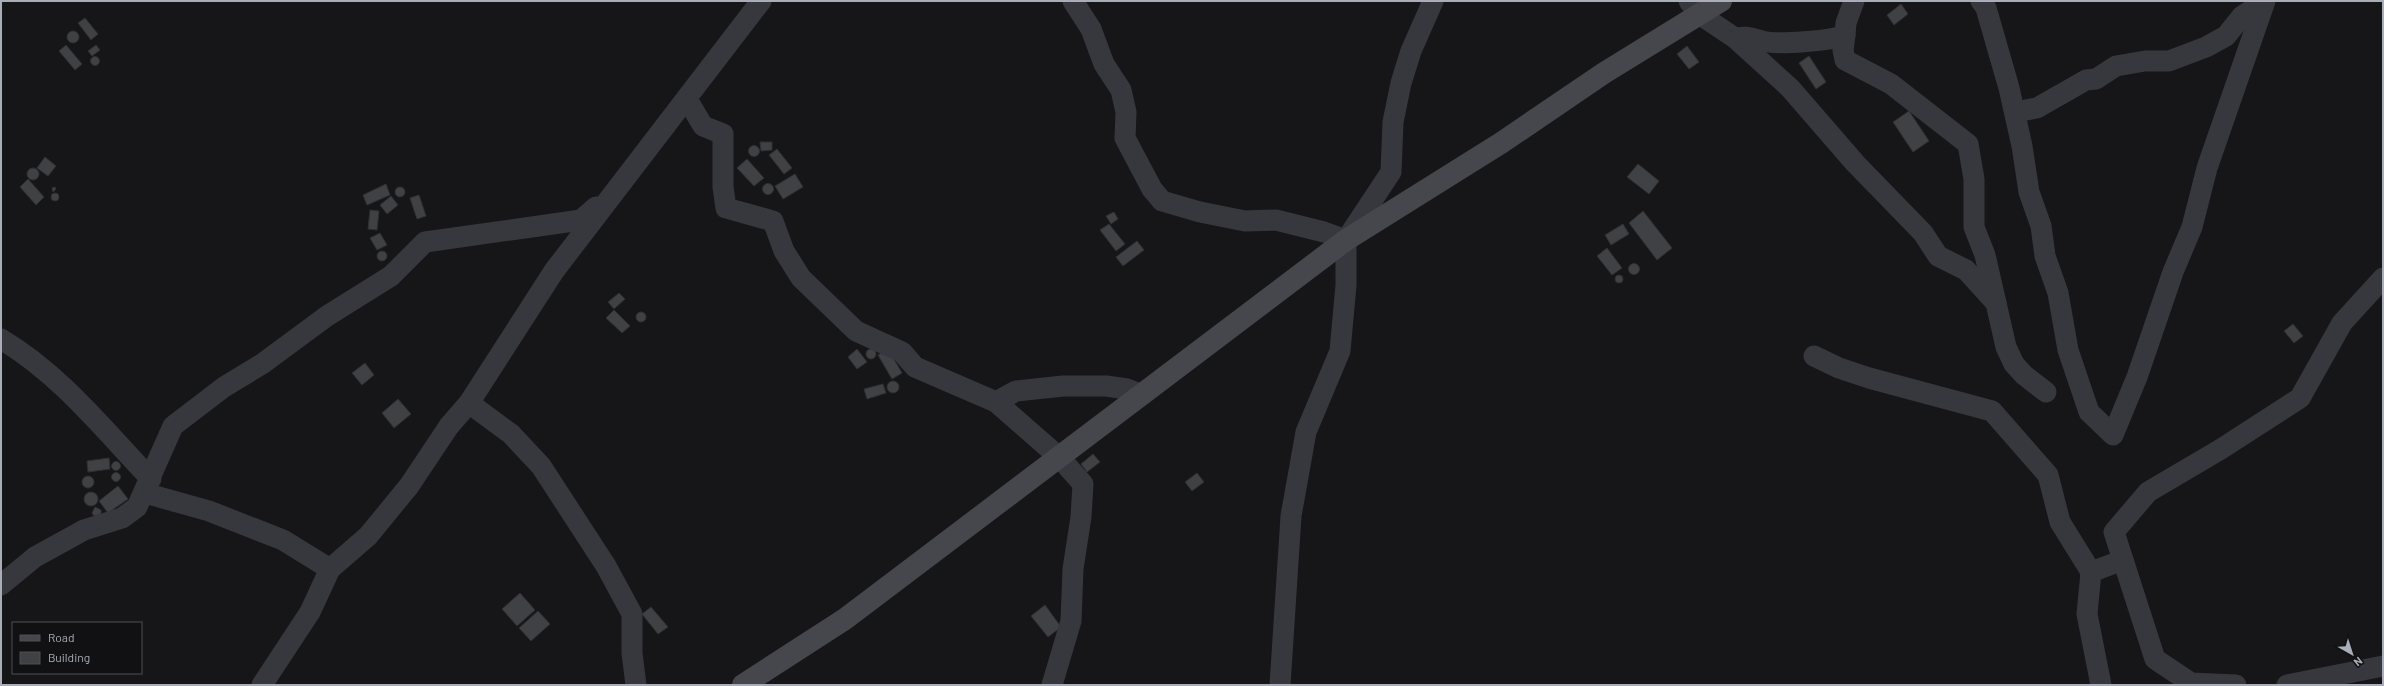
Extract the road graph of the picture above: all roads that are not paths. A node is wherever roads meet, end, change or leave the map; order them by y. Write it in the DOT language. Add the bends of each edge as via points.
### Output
graph roads {
  1 [pos="761,1"];
  2 [pos="1073,1"];
  3 [pos="1434,1"];
  4 [pos="1721,1"];
  5 [pos="1854,1"];
  6 [pos="1981,1"];
  7 [pos="2265,2"];
  8 [pos="1694,7"];
  9 [pos="1845,35"];
  10 [pos="1735,38"];
  11 [pos="687,99"];
  12 [pos="2015,112"];
  13 [pos="615,190"];
  14 [pos="1346,240"];
  15 [pos="2383,278"];
  16 [pos="1996,302"];
  17 [pos="1,339"];
  18 [pos="1814,356"];
  19 [pos="2046,392"];
  20 [pos="1142,395"];
  21 [pos="996,402"];
  22 [pos="469,403"];
  23 [pos="1060,458"];
  24 [pos="148,486"];
  25 [pos="2124,560"];
  26 [pos="330,569"];
  27 [pos="2091,572"];
  28 [pos="1,585"];
  29 [pos="2383,666"];
  30 [pos="262,685"];
  31 [pos="636,685"];
  32 [pos="743,685"];
  33 [pos="1052,685"];
  34 [pos="1280,685"];
  35 [pos="2101,685"];
  36 [pos="2236,685"];
  37 [pos="2287,685"];
  1 -- 11 [label="street"];
  2 -- 14 [label="street" via="1091,29 1104,64 1121,90 1126,112 1125,138 1152,189 1162,201 1245,221 1276,220"];
  3 -- 14 [label="street" via="1411,51 1401,83 1393,122 1391,172"];
  4 -- 8 [label="street"];
  5 -- 9 [label="street" via="1846,23"];
  6 -- 12 [label="street" via="1986,8"];
  7 -- 12 [label="street" via="2242,16 2226,36 2206,47 2169,61 2145,61 2116,66 2096,79 2086,80 2037,108"];
  7 -- 12 [label="street" via="2207,168 2192,228 2173,272 2138,377 2113,435 2089,412 2068,350 2058,293 2045,256 2041,226 2029,192"];
  8 -- 10 [label="street"];
  8 -- 14 [label="street" via="1604,73 1501,143"];
  9 -- 10 [label="street" via="1836,40 1814,39 1787,44 1762,41 1751,36"];
  9 -- 16 [label="street" via="1845,60 1891,84 1968,144 1973,171 1974,227 1985,255"];
  10 -- 16 [label="street" via="1803,101 1855,163 1924,233 1938,256 1966,270"];
  11 -- 13 [label="street"];
  11 -- 21 [label="street" via="703,126 723,134 723,187 726,208 773,221 784,251 801,278 856,331 902,352 915,367"];
  13 -- 22 [label="street" via="554,271"];
  13 -- 24 [label="street" via="581,220 425,242 391,276 327,316 262,364 224,387 173,426"];
  14 -- 20 [label="street"];
  14 -- 34 [label="street" via="1346,285 1340,351 1306,432 1291,516"];
  15 -- 25 [label="street" via="2342,323 2300,398 2148,492 2114,532"];
  16 -- 19 [label="street" via="2006,348 2014,364"];
  17 -- 24 [label="street" via="33,361 71,395"];
  18 -- 27 [label="street" via="1869,378 1992,411 2048,475 2060,522"];
  20 -- 21 [label="street" via="1106,386 1063,386 1016,390"];
  20 -- 23 [label="street"];
  21 -- 23 [label="street"];
  22 -- 26 [label="street" via="409,486 368,536"];
  22 -- 31 [label="street" via="511,434 541,466 606,566 632,614 632,653"];
  23 -- 32 [label="street" via="845,619"];
  23 -- 33 [label="street" via="1083,484 1073,569 1071,620"];
  24 -- 26 [label="street" via="283,540"];
  24 -- 28 [label="street" via="137,506 126,515 84,530 35,557"];
  25 -- 27 [label="street"];
  25 -- 36 [label="street" via="2155,658 2191,683"];
  26 -- 30 [label="street" via="310,612"];
  27 -- 35 [label="street" via="2087,614"];
  29 -- 37 [label="street"];
}
